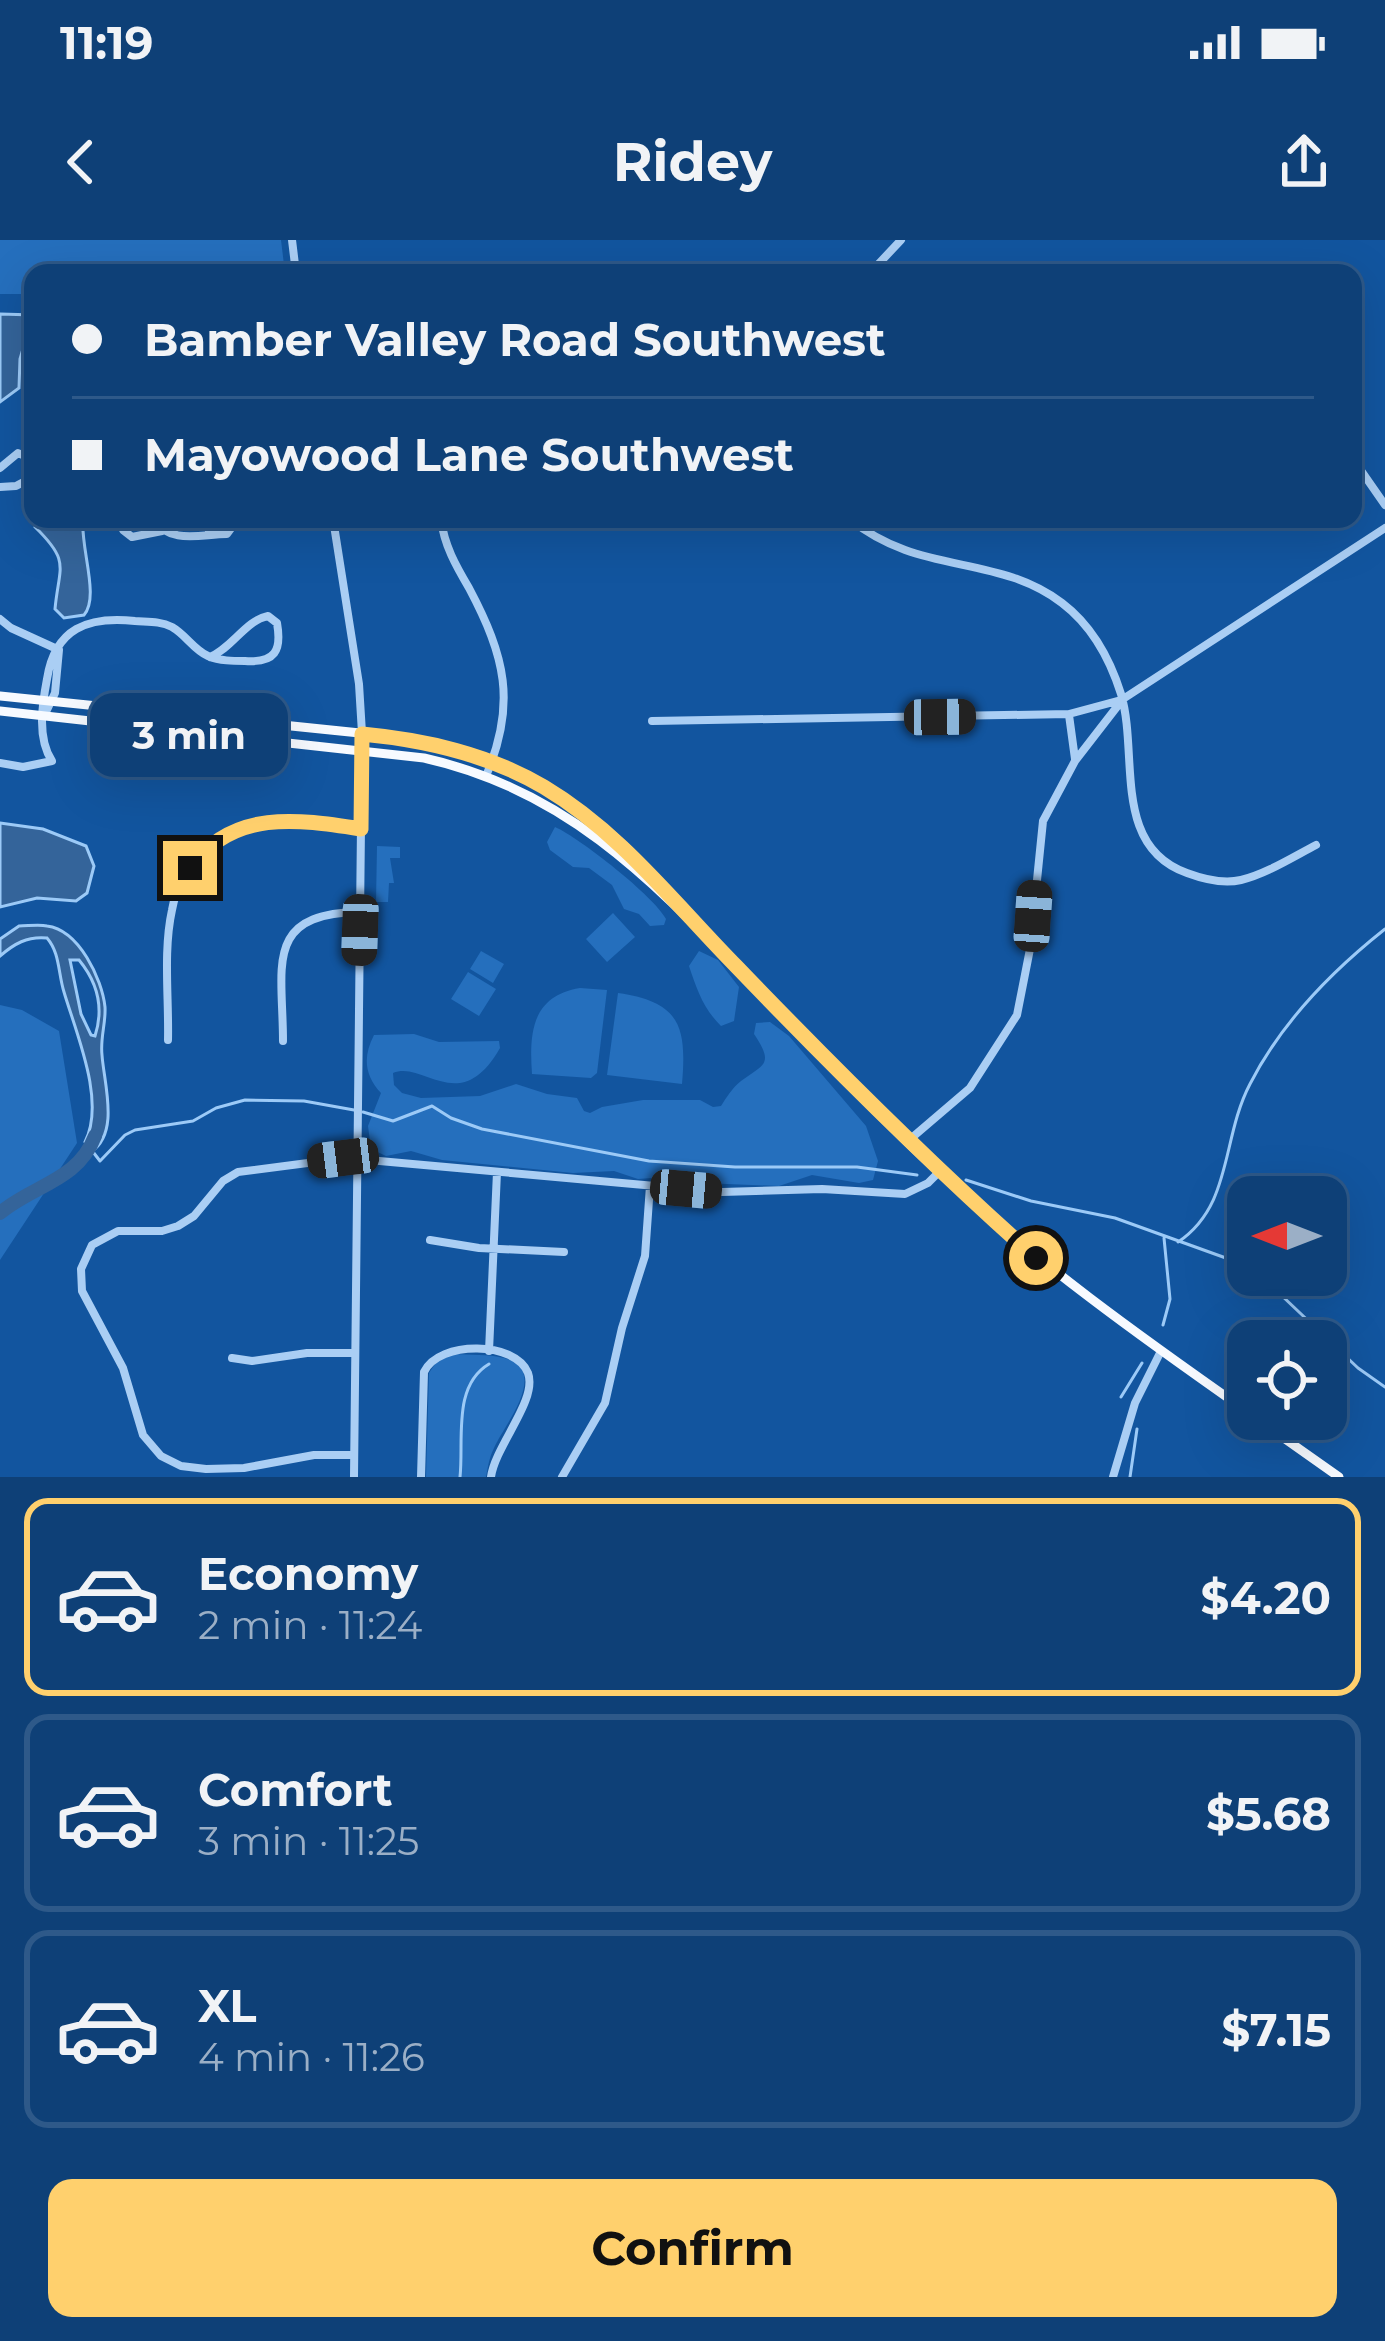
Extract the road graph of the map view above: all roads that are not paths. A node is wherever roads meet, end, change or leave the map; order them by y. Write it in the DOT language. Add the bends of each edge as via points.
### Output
graph roads {
  1 [pos="901,240"];
  2 [pos="878,264"];
  3 [pos="1362,472"];
  4 [pos="1385,505"];
  5 [pos="122,528"];
  6 [pos="160,528"];
  7 [pos="211,528"];
  8 [pos="231,528"];
  9 [pos="335,528"];
  10 [pos="443,528"];
  11 [pos="864,528"];
  12 [pos="1385,528"];
  13 [pos="163,531"];
  14 [pos="209,532"];
  15 [pos="0,619"];
  16 [pos="5,628"];
  17 [pos="58,650"];
  18 [pos="210,657"];
  19 [pos="0,696"];
  20 [pos="1123,699"];
  21 [pos="49,701"];
  22 [pos="0,711"];
  23 [pos="1069,714"];
  24 [pos="44,716"];
  25 [pos="652,722"];
  26 [pos="362,734"];
  27 [pos="362,749"];
  28 [pos="492,761"];
  29 [pos="1075,761"];
  30 [pos="0,763"];
  31 [pos="486,776"];
  32 [pos="361,829"];
  33 [pos="1316,845"];
  34 [pos="679,908"];
  35 [pos="360,912"];
  36 [pos="168,1040"];
  37 [pos="283,1042"];
  38 [pos="908,1141"];
  39 [pos="356,1158"];
  40 [pos="497,1172"];
  41 [pos="939,1172"];
  42 [pos="650,1186"];
  43 [pos="430,1240"];
  44 [pos="494,1249"];
  45 [pos="564,1252"];
  46 [pos="489,1351"];
  47 [pos="1161,1351"];
  48 [pos="355,1353"];
  49 [pos="232,1358"];
  50 [pos="1227,1397"];
  51 [pos="1287,1440"];
  52 [pos="354,1455"];
  53 [pos="354,1477"];
  54 [pos="421,1477"];
  55 [pos="491,1477"];
  56 [pos="562,1477"];
  57 [pos="1113,1477"];
  58 [pos="1339,1477"];
  1 -- 2 [label="street"];
  3 -- 4 [label="street"];
  5 -- 13 [label="street" via="132,537"];
  6 -- 13 [label="street"];
  7 -- 14 [label="street"];
  8 -- 14 [label="street"];
  9 -- 26 [label="street"];
  10 -- 28 [label="street" via="505,679"];
  11 -- 20 [label="street" via="895,549 997,572 1059,601 1095,637"];
  12 -- 20 [label="street"];
  13 -- 14 [label="street" via="190,538"];
  15 -- 16 [label="street"];
  16 -- 17 [label="street"];
  17 -- 18 [label="street" via="81,626 107,618 168,625"];
  17 -- 21 [label="street"];
  18 -- 18 [label="street" via="258,618 277,622 278,649 268,661"];
  19 -- 21 [label="main road"];
  20 -- 23 [label="street"];
  20 -- 29 [label="street"];
  20 -- 33 [label="street" via="1137,822 1164,862 1231,881"];
  21 -- 24 [label="street"];
  21 -- 26 [label="main road"];
  22 -- 24 [label="main road"];
  23 -- 25 [label="street"];
  23 -- 29 [label="street"];
  24 -- 27 [label="main road"];
  24 -- 30 [label="street" via="52,761"];
  26 -- 27 [label="street"];
  26 -- 28 [label="main road"];
  27 -- 31 [label="main road"];
  27 -- 32 [label="street"];
  28 -- 31 [label="street"];
  28 -- 34 [label="main road" via="602,826"];
  29 -- 38 [label="street" via="1043,821 1017,1015 970,1088"];
  31 -- 34 [label="main road" via="598,836"];
  32 -- 35 [label="street"];
  32 -- 36 [label="street" via="259,822 230,832 196,859 171,911"];
  34 -- 38 [label="main road"];
  35 -- 37 [label="street" via="318,914 289,938"];
  35 -- 39 [label="street"];
  38 -- 41 [label="main road"];
  39 -- 40 [label="street"];
  39 -- 48 [label="street"];
  39 -- 52 [label="street" via="238,1172 178,1226 103,1237 88,1250 80,1277 124,1368 142,1435 161,1456 206,1469"];
  40 -- 42 [label="street"];
  40 -- 44 [label="street"];
  41 -- 42 [label="street" via="905,1193"];
  41 -- 47 [label="main road" via="1036,1258"];
  42 -- 56 [label="street" via="648,1240 605,1403"];
  43 -- 44 [label="street"];
  44 -- 45 [label="street"];
  44 -- 46 [label="street"];
  46 -- 54 [label="street" via="448,1350 429,1362"];
  46 -- 55 [label="street" via="514,1356 530,1383"];
  47 -- 50 [label="main road"];
  47 -- 57 [label="street"];
  48 -- 49 [label="street"];
  48 -- 52 [label="street"];
  51 -- 58 [label="main road"];
  52 -- 53 [label="street"];
}
